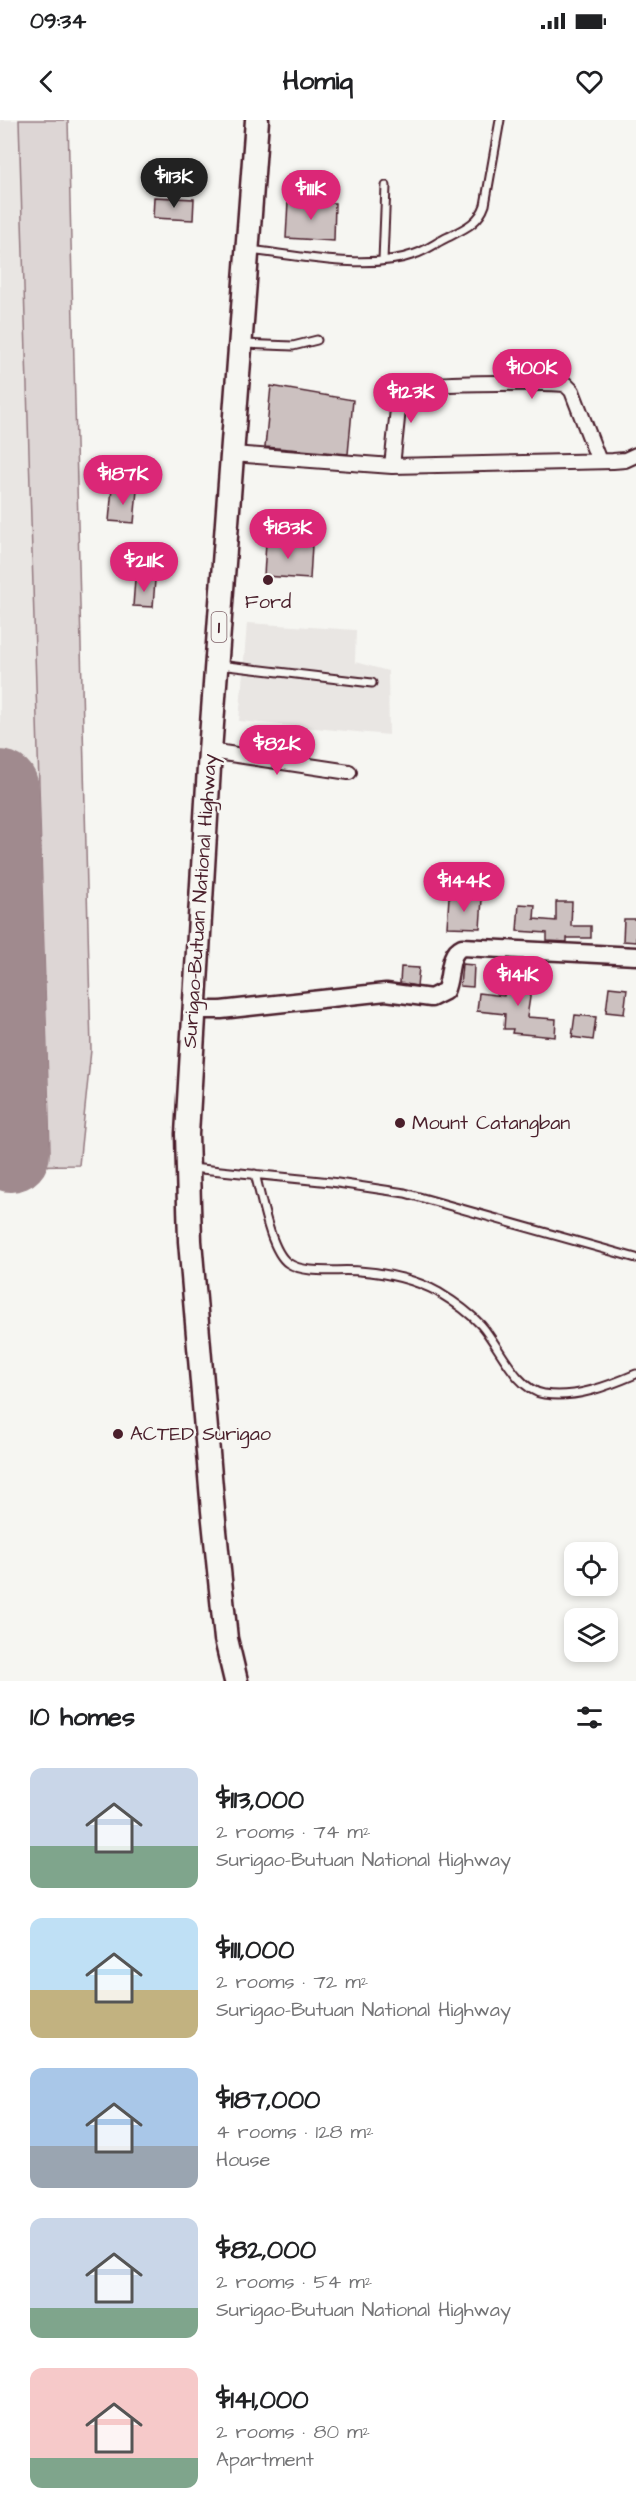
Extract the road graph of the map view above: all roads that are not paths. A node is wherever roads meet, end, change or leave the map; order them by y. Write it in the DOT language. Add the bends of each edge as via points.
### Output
graph roads {
  1 [pos="256,120"];
  2 [pos="500,120"];
  3 [pos="386,186"];
  4 [pos="248,250"];
  5 [pos="383,260"];
  6 [pos="316,340"];
  7 [pos="240,344"];
  8 [pos="232,454"];
  9 [pos="636,455"];
  10 [pos="599,461"];
  11 [pos="392,466"];
  12 [pos="216,664"];
  13 [pos="372,683"];
  14 [pos="210,751"];
  15 [pos="349,772"];
  16 [pos="636,956"];
  17 [pos="194,1010"];
  18 [pos="188,1167"];
  19 [pos="255,1174"];
  20 [pos="636,1258"];
  21 [pos="636,1374"];
  22 [pos="236,1681"];
  1 -- 4 [label="highway, Surigao-Butuan National Highway / 1"];
  2 -- 5 [label="lane" via="485,205 479,218 416,254"];
  3 -- 5 [label="lane"];
  4 -- 5 [label="lane" via="335,260"];
  4 -- 7 [label="highway, Surigao-Butuan National Highway / 1"];
  6 -- 7 [label="lane" via="293,346"];
  7 -- 8 [label="highway, Surigao-Butuan National Highway / 1"];
  8 -- 11 [label="street"];
  8 -- 12 [label="highway, Surigao-Butuan National Highway / 1"];
  9 -- 10 [label="street" via="625,460"];
  10 -- 11 [label="street"];
  10 -- 11 [label="street" via="572,391 565,384 432,385 405,386 400,390"];
  12 -- 13 [label="lane"];
  12 -- 14 [label="highway, Surigao-Butuan National Highway / 1"];
  14 -- 15 [label="street"];
  14 -- 17 [label="highway, Surigao-Butuan National Highway / 1"];
  16 -- 17 [label="street" via="462,946 453,956 445,991 431,998 386,992"];
  17 -- 18 [label="highway, Surigao-Butuan National Highway / 1"];
  18 -- 19 [label="lane"];
  18 -- 22 [label="highway, Surigao-Butuan National Highway / 1" via="191,1261 213,1511 226,1639"];
  19 -- 20 [label="lane" via="405,1193"];
  19 -- 21 [label="lane" via="274,1243 288,1263 309,1269 403,1277 436,1291 466,1310 522,1382 544,1394 589,1391"];
}
